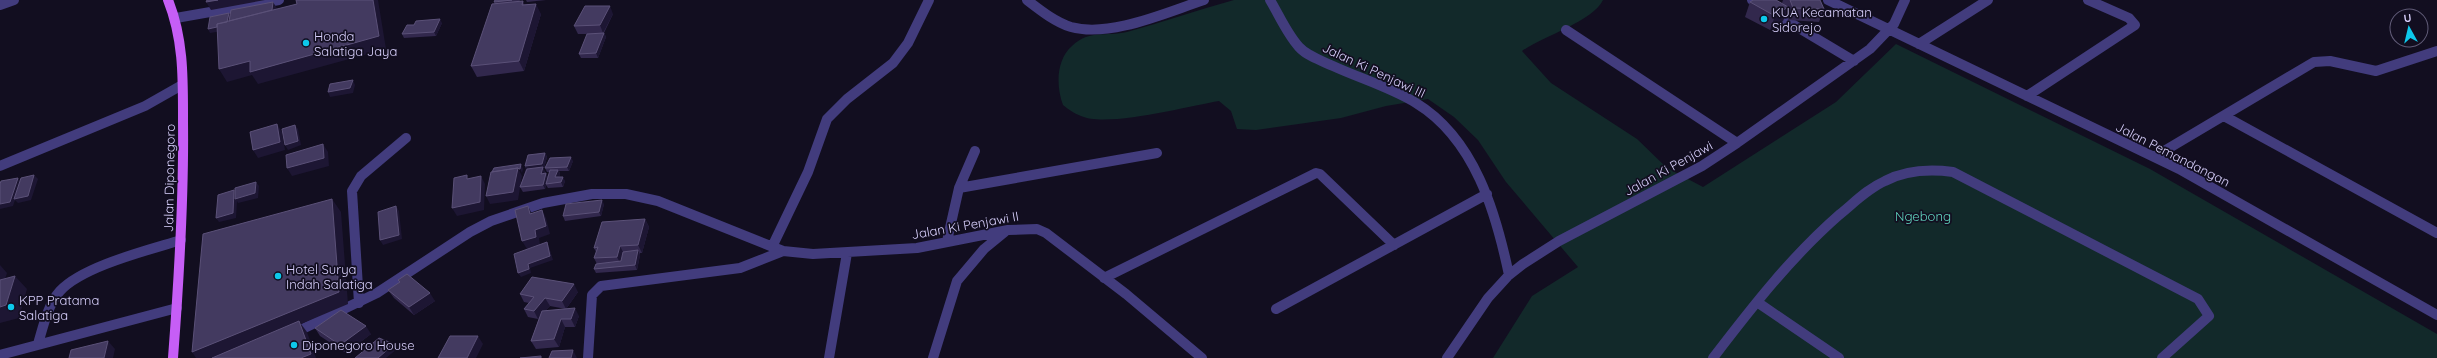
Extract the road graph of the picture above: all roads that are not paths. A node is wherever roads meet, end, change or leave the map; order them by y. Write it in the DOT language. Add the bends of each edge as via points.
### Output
graph roads {
  1 [pos="14,0"];
  2 [pos="168,0"];
  3 [pos="279,0"];
  4 [pos="929,0"];
  5 [pos="1027,0"];
  6 [pos="1204,0"];
  7 [pos="1270,0"];
  8 [pos="1752,0"];
  9 [pos="1828,0"];
  10 [pos="1905,0"];
  11 [pos="1988,0"];
  12 [pos="2088,0"];
  13 [pos="0,5"];
  14 [pos="176,18"];
  15 [pos="1566,30"];
  16 [pos="1889,30"];
  17 [pos="1919,44"];
  18 [pos="2437,51"];
  19 [pos="1854,61"];
  20 [pos="182,85"];
  21 [pos="2027,96"];
  22 [pos="2224,116"];
  23 [pos="406,138"];
  24 [pos="1737,143"];
  25 [pos="975,151"];
  26 [pos="1157,153"];
  27 [pos="2154,157"];
  28 [pos="0,166"];
  29 [pos="958,188"];
  30 [pos="1487,194"];
  31 [pos="1008,230"];
  32 [pos="2437,233"];
  33 [pos="181,240"];
  34 [pos="947,241"];
  35 [pos="1394,244"];
  36 [pos="772,247"];
  37 [pos="783,251"];
  38 [pos="847,253"];
  39 [pos="1509,275"];
  40 [pos="1104,278"];
  41 [pos="1757,302"];
  42 [pos="359,303"];
  43 [pos="177,308"];
  44 [pos="1276,309"];
  45 [pos="2437,315"];
  46 [pos="284,338"];
  47 [pos="38,344"];
  48 [pos="0,355"];
  49 [pos="173,358"];
  50 [pos="588,358"];
  51 [pos="829,358"];
  52 [pos="933,358"];
  53 [pos="1202,358"];
  54 [pos="1447,358"];
  55 [pos="1713,358"];
  56 [pos="1839,358"];
  57 [pos="2162,358"];
  1 -- 13 [label="street"];
  2 -- 14 [label="main road, Jalan Diponegoro"];
  3 -- 14 [label="street"];
  4 -- 36 [label="street" via="908,42 893,63 847,99 827,119 808,172"];
  5 -- 6 [label="street" via="1065,24 1089,30 1122,25"];
  7 -- 30 [label="street, Jalan Ki Penjawi III" via="1299,47 1317,59 1405,97 1431,113 1454,140"];
  8 -- 19 [label="street"];
  9 -- 16 [label="street, Jalan Pemandangan"];
  10 -- 16 [label="street, Jalan Ki Penjawi"];
  11 -- 17 [label="street"];
  12 -- 21 [label="street" via="2129,18 2134,25"];
  14 -- 20 [label="main road, Jalan Diponegoro" via="182,50"];
  15 -- 24 [label="street"];
  16 -- 17 [label="street, Jalan Pemandangan"];
  16 -- 19 [label="street, Jalan Ki Penjawi"];
  17 -- 21 [label="street, Jalan Pemandangan"];
  18 -- 22 [label="street" via="2376,71 2330,60 2314,62"];
  19 -- 24 [label="street, Jalan Ki Penjawi"];
  20 -- 28 [label="street" via="145,106"];
  20 -- 33 [label="main road, Jalan Diponegoro" via="184,159"];
  21 -- 27 [label="street, Jalan Pemandangan"];
  22 -- 27 [label="street"];
  22 -- 32 [label="street"];
  23 -- 42 [label="street" via="361,176 352,191"];
  24 -- 39 [label="street, Jalan Ki Penjawi" via="1702,166 1539,252"];
  25 -- 29 [label="street"];
  26 -- 29 [label="street"];
  27 -- 45 [label="street, Jalan Pemandangan"];
  29 -- 34 [label="street"];
  30 -- 35 [label="street"];
  30 -- 39 [label="street, Jalan Ki Penjawi III" via="1498,224"];
  31 -- 34 [label="street, Jalan Ki Penjawi II"];
  31 -- 40 [label="street, Jalan Ki Penjawi II" via="1026,228 1046,232"];
  31 -- 52 [label="street" via="984,249 957,281"];
  33 -- 43 [label="main road, Jalan Diponegoro"];
  33 -- 47 [label="street" via="100,268 62,289 50,307"];
  34 -- 38 [label="street, Jalan Ki Penjawi II" via="917,248"];
  35 -- 40 [label="street" via="1316,173"];
  35 -- 44 [label="street"];
  36 -- 37 [label="street"];
  36 -- 42 [label="street" via="658,201 626,194 592,194 543,203 491,221"];
  37 -- 38 [label="street, Jalan Ki Penjawi II" via="813,254"];
  37 -- 50 [label="street" via="740,268 601,286 592,295"];
  38 -- 51 [label="street"];
  39 -- 54 [label="street, Jalan Ki Penjawi" via="1474,316"];
  40 -- 53 [label="street, Jalan Ki Penjawi II"];
  41 -- 55 [label="street" via="1736,325"];
  41 -- 56 [label="street"];
  41 -- 57 [label="street" via="1796,253 1877,185 1892,178 1925,170 1945,170 2198,299 2209,316"];
  42 -- 46 [label="street"];
  43 -- 47 [label="street"];
  43 -- 49 [label="main road, Jalan Diponegoro"];
  47 -- 48 [label="street"];
}
